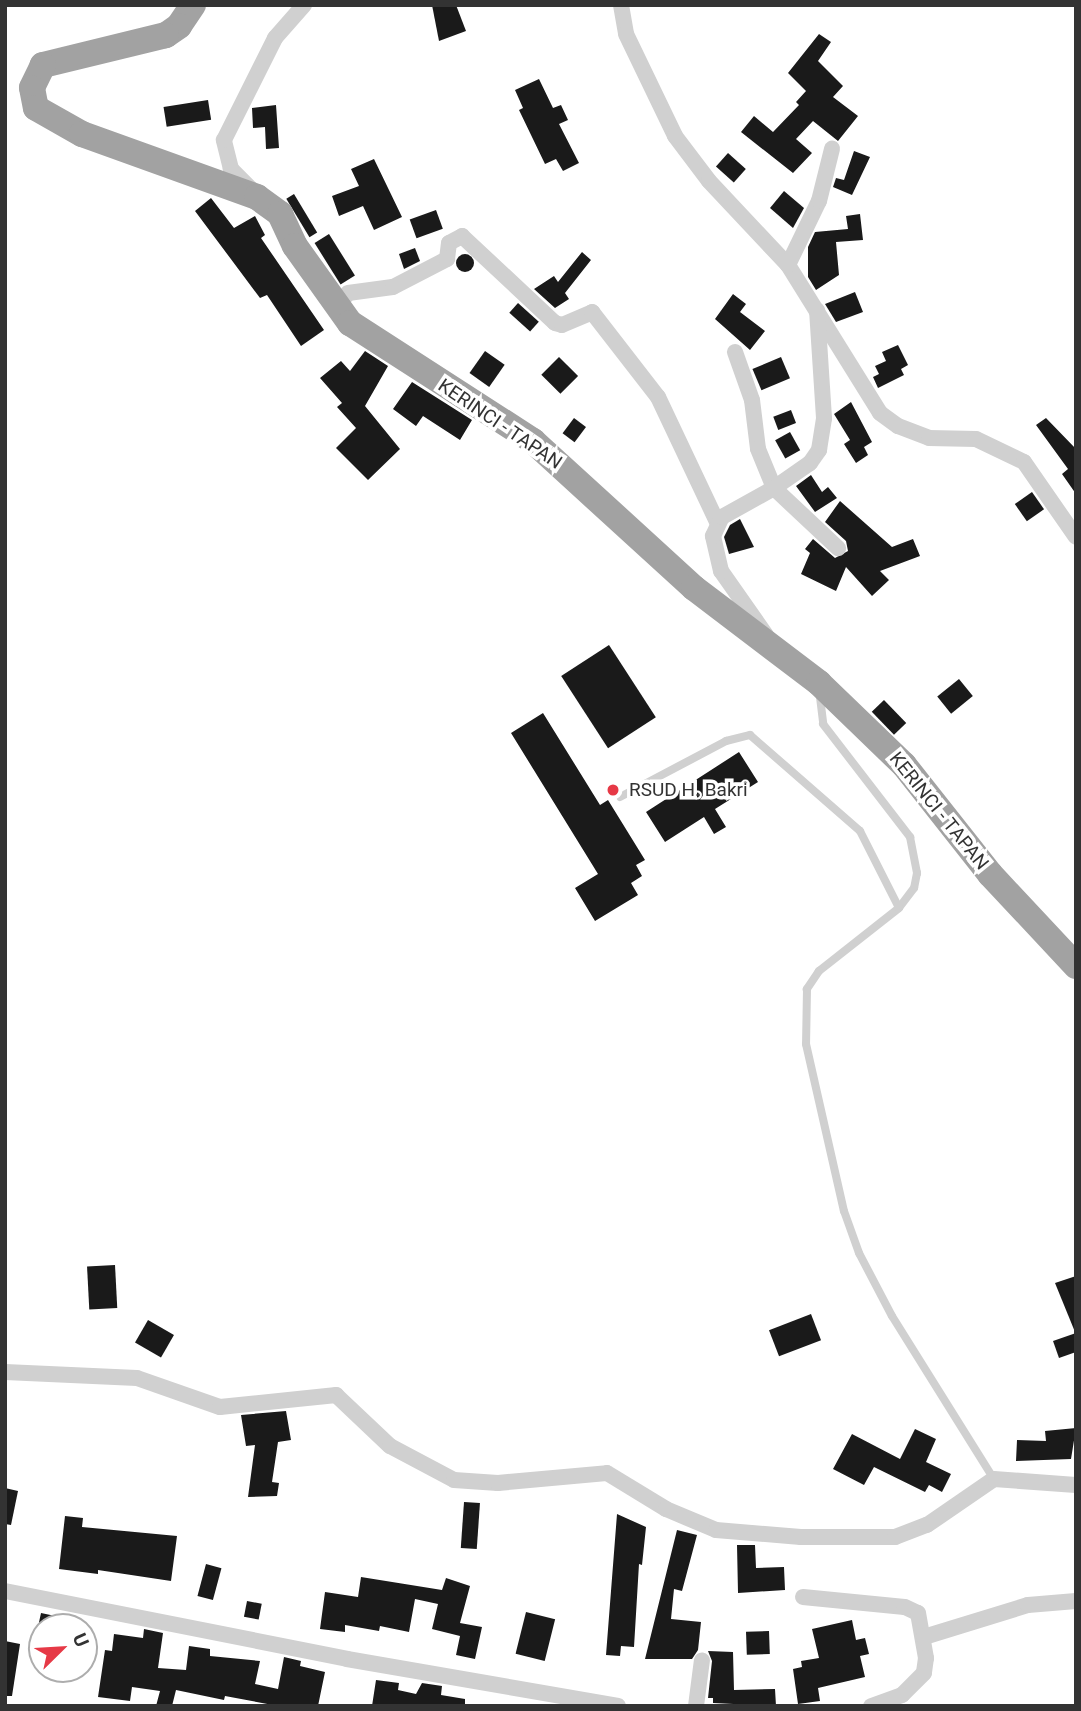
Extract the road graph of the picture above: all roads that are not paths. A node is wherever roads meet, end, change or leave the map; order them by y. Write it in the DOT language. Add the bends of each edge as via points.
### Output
graph roads {
  1 [pos="193,5"];
  2 [pos="304,5"];
  3 [pos="621,5"];
  4 [pos="832,149"];
  5 [pos="257,197"];
  6 [pos="788,265"];
  7 [pos="336,307"];
  8 [pos="817,310"];
  9 [pos="735,352"];
  10 [pos="771,490"];
  11 [pos="717,522"];
  12 [pos="1076,537"];
  13 [pos="838,548"];
  14 [pos="776,652"];
  15 [pos="819,683"];
  16 [pos="620,797"];
  17 [pos="899,908"];
  18 [pos="1076,966"];
  19 [pos="5,1372"];
  20 [pos="994,1479"];
  21 [pos="1076,1485"];
  22 [pos="5,1591"];
  23 [pos="803,1597"];
  24 [pos="1076,1601"];
  25 [pos="924,1637"];
  26 [pos="702,1660"];
  27 [pos="618,1706"];
  28 [pos="696,1706"];
  29 [pos="871,1706"];
  1 -- 5 [label="highway, KERINCI - TAPAN" via="179,26 166,35 43,65 32,101 45,117 82,135"];
  2 -- 5 [label="street" via="275,38 223,145 231,169"];
  3 -- 6 [label="street" via="626,34 675,136 709,181"];
  4 -- 6 [label="street" via="819,201"];
  5 -- 7 [label="highway, KERINCI - TAPAN" via="280,214 295,246"];
  6 -- 8 [label="street"];
  7 -- 11 [label="street" via="348,293 393,286 447,259 449,243 462,236 555,323 592,312 658,397"];
  7 -- 14 [label="highway, KERINCI - TAPAN" via="350,323 562,463 674,571"];
  8 -- 10 [label="street" via="822,438 810,463"];
  8 -- 12 [label="street" via="880,413 929,438 976,439 1024,462"];
  9 -- 10 [label="street" via="752,400 758,449"];
  10 -- 11 [label="street"];
  10 -- 13 [label="street"];
  11 -- 14 [label="street" via="713,536 722,572"];
  14 -- 15 [label="highway, KERINCI - TAPAN"];
  15 -- 17 [label="lane" via="823,724 909,836 917,873 914,888"];
  15 -- 18 [label="highway, KERINCI - TAPAN" via="904,765 990,874"];
  16 -- 17 [label="lane" via="726,741 750,735 860,831"];
  17 -- 20 [label="lane" via="819,971 807,989 806,1044 859,1253 891,1315"];
  19 -- 20 [label="street" via="137,1378 220,1407 336,1395 390,1446 454,1480 498,1483 607,1474 666,1509 716,1530 801,1537 895,1536 927,1525"];
  20 -- 21 [label="street"];
  22 -- 27 [label="street" via="346,1659"];
  23 -- 25 [label="street" via="913,1609 922,1619"];
  24 -- 25 [label="street" via="1028,1605"];
  25 -- 29 [label="street" via="923,1673 914,1685 902,1695"];
  26 -- 28 [label="street"];
}
